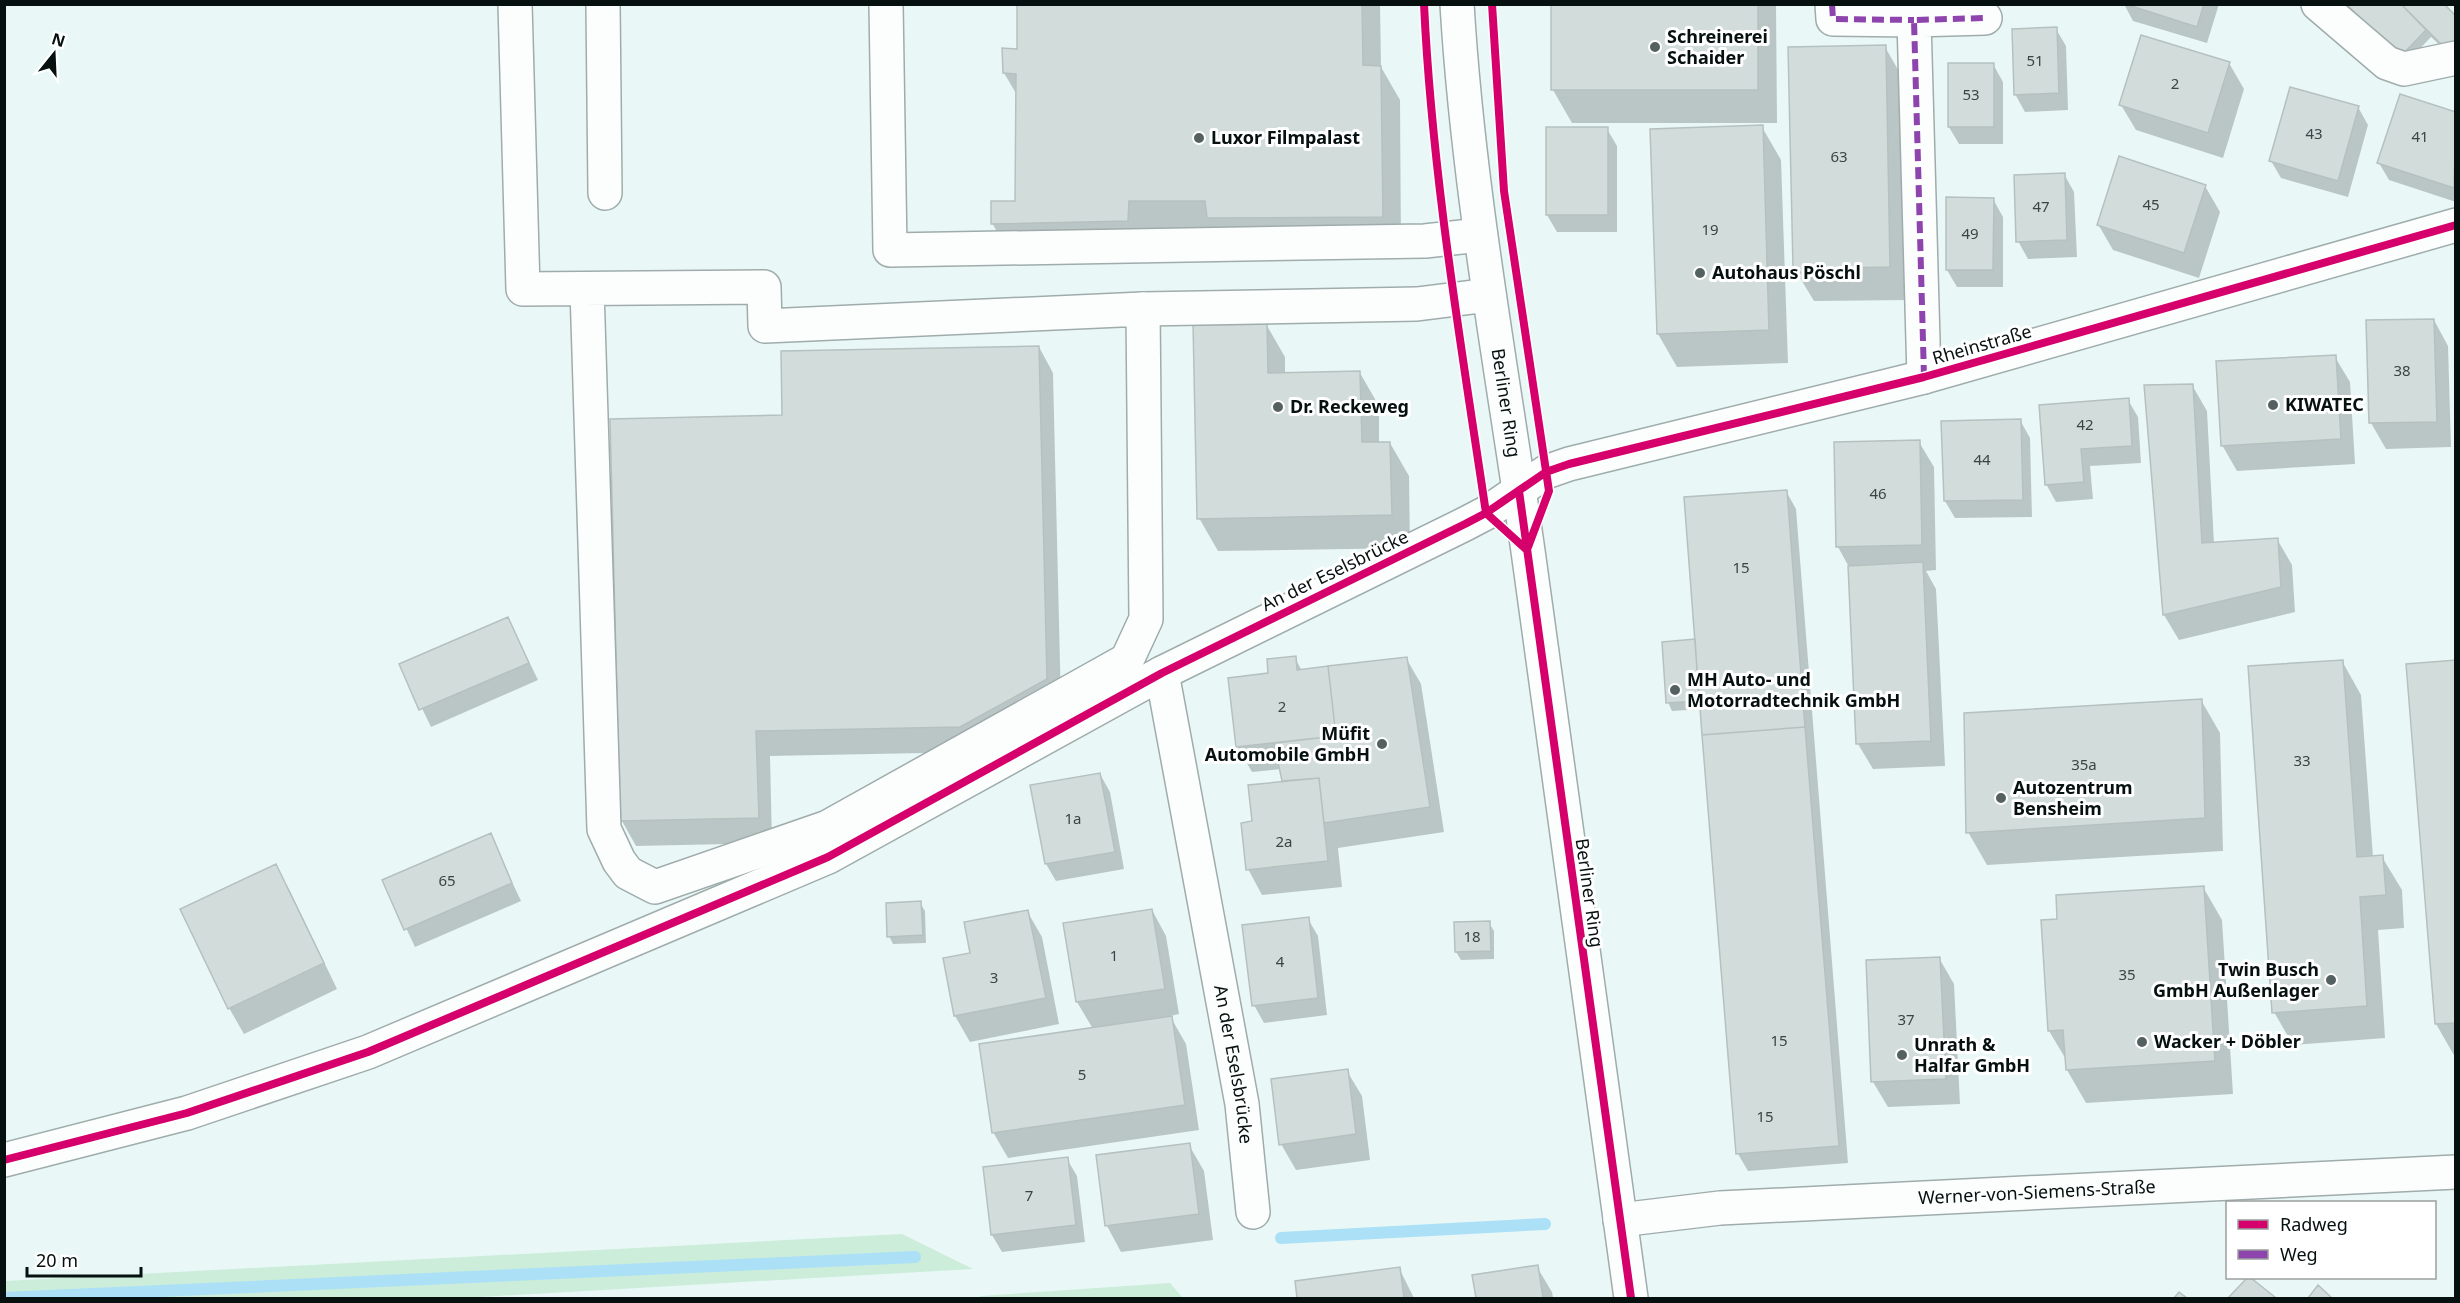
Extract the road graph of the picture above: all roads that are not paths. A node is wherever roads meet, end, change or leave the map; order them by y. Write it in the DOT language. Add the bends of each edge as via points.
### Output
graph roads {
  1 [pos="515,4"];
  2 [pos="603,4"];
  3 [pos="886,4"];
  4 [pos="1457,4"];
  5 [pos="1832,4"];
  6 [pos="2318,4"];
  7 [pos="1985,18"];
  8 [pos="1914,20"];
  9 [pos="2456,58"];
  10 [pos="605,193"];
  11 [pos="2456,225"];
  12 [pos="1480,235"];
  13 [pos="587,289"];
  14 [pos="1489,295"];
  15 [pos="1143,309"];
  16 [pos="1924,377"];
  17 [pos="1519,491"];
  18 [pos="1162,672"];
  19 [pos="4,1160"];
  20 [pos="2456,1172"];
  21 [pos="1253,1212"];
  22 [pos="1620,1220"];
  23 [pos="1631,1299"];
  1 -- 13 [label="street" via="523,289"];
  2 -- 10 [label="street"];
  3 -- 12 [label="street" via="890,250 1425,241"];
  4 -- 12 [label="street, Berliner Ring" via="1461,80"];
  5 -- 8 [label="street" via="1833,19"];
  6 -- 9 [label="street" via="2387,63 2404,69"];
  7 -- 8 [label="street"];
  8 -- 16 [label="street, Rheinstraße"];
  11 -- 16 [label="street, Rheinstraße"];
  12 -- 14 [label="street, Berliner Ring"];
  13 -- 15 [label="street" via="764,287 765,326"];
  13 -- 15 [label="street" via="604,829 628,873 655,887 828,827 1127,660 1146,619"];
  14 -- 15 [label="street" via="1417,304"];
  14 -- 17 [label="street, Berliner Ring"];
  16 -- 17 [label="street, Rheinstraße" via="1569,464 1546,472"];
  17 -- 18 [label="street, An der Eselsbrücke" via="1465,524"];
  17 -- 22 [label="street, Berliner Ring"];
  18 -- 19 [label="street" via="828,857 368,1052 187,1113"];
  18 -- 21 [label="street, An der Eselsbrücke" via="1242,1104"];
  20 -- 22 [label="street, Werner-von-Siemens-Straße" via="1720,1208"];
  22 -- 23 [label="street, Berliner Ring"];
}
